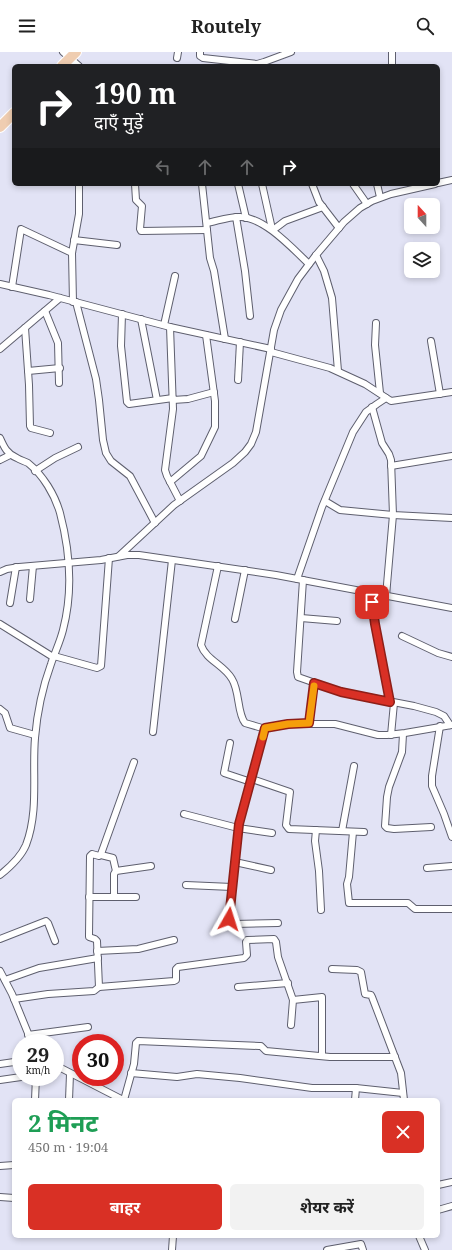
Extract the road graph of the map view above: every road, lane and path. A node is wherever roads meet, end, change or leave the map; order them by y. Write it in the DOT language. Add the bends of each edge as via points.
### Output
graph roads {
  1 [pos="200,52"];
  2 [pos="291,52"];
  3 [pos="392,52"];
  4 [pos="70,54"];
  5 [pos="63,64"];
  6 [pos="78,64"];
  7 [pos="246,64"];
  8 [pos="257,64"];
  9 [pos="392,64"];
  10 [pos="12,116"];
  11 [pos="0,128"];
  12 [pos="452,180"];
  13 [pos="440,183"];
  14 [pos="79,186"];
  15 [pos="135,186"];
  16 [pos="202,186"];
  17 [pos="238,186"];
  18 [pos="262,186"];
  19 [pos="313,186"];
  20 [pos="354,186"];
  21 [pos="377,186"];
  22 [pos="428,186"];
  23 [pos="380,198"];
  24 [pos="367,204"];
  25 [pos="323,207"];
  26 [pos="236,217"];
  27 [pos="246,218"];
  28 [pos="207,223"];
  29 [pos="340,228"];
  30 [pos="207,230"];
  31 [pos="272,230"];
  32 [pos="74,240"];
  33 [pos="117,245"];
  34 [pos="72,253"];
  35 [pos="316,255"];
  36 [pos="309,264"];
  37 [pos="175,276"];
  38 [pos="0,284"];
  39 [pos="12,287"];
  40 [pos="60,298"];
  41 [pos="75,302"];
  42 [pos="45,311"];
  43 [pos="122,314"];
  44 [pos="250,316"];
  45 [pos="141,319"];
  46 [pos="376,323"];
  47 [pos="167,326"];
  48 [pos="25,328"];
  49 [pos="206,335"];
  50 [pos="225,339"];
  51 [pos="431,341"];
  52 [pos="240,342"];
  53 [pos="0,349"];
  54 [pos="271,351"];
  55 [pos="60,368"];
  56 [pos="28,371"];
  57 [pos="338,371"];
  58 [pos="238,380"];
  59 [pos="60,383"];
  60 [pos="214,392"];
  61 [pos="452,392"];
  62 [pos="380,394"];
  63 [pos="440,394"];
  64 [pos="386,398"];
  65 [pos="173,399"];
  66 [pos="158,400"];
  67 [pos="372,407"];
  68 [pos="50,433"];
  69 [pos="0,438"];
  70 [pos="78,447"];
  71 [pos="10,454"];
  72 [pos="452,456"];
  73 [pos="0,460"];
  74 [pos="391,466"];
  75 [pos="35,471"];
  76 [pos="170,482"];
  77 [pos="325,500"];
  78 [pos="180,501"];
  79 [pos="393,515"];
  80 [pos="452,518"];
  81 [pos="155,523"];
  82 [pos="119,556"];
  83 [pos="109,558"];
  84 [pos="172,560"];
  85 [pos="69,563"];
  86 [pos="33,566"];
  87 [pos="218,566"];
  88 [pos="16,567"];
  89 [pos="245,570"];
  90 [pos="0,572"];
  91 [pos="300,579"];
  92 [pos="371,593"];
  93 [pos="386,596"];
  94 [pos="30,598"];
  95 [pos="10,603"];
  96 [pos="452,608"];
  97 [pos="301,618"];
  98 [pos="235,620"];
  99 [pos="337,621"];
  100 [pos="0,624"];
  101 [pos="402,636"];
  102 [pos="54,656"];
  103 [pos="452,657"];
  104 [pos="314,683"];
  105 [pos="392,702"];
  106 [pos="0,709"];
  107 [pos="309,723"];
  108 [pos="451,725"];
  109 [pos="440,726"];
  110 [pos="265,728"];
  111 [pos="154,732"];
  112 [pos="404,734"];
  113 [pos="35,735"];
  114 [pos="391,735"];
  115 [pos="230,743"];
  116 [pos="134,762"];
  117 [pos="354,766"];
  118 [pos="252,780"];
  119 [pos="184,814"];
  120 [pos="431,827"];
  121 [pos="238,828"];
  122 [pos="316,830"];
  123 [pos="342,832"];
  124 [pos="353,832"];
  125 [pos="364,832"];
  126 [pos="272,833"];
  127 [pos="452,837"];
  128 [pos="101,855"];
  129 [pos="235,862"];
  130 [pos="152,866"];
  131 [pos="452,866"];
  132 [pos="427,868"];
  133 [pos="271,870"];
  134 [pos="116,871"];
  135 [pos="0,875"];
  136 [pos="186,885"];
  137 [pos="232,886"];
  138 [pos="89,897"];
  139 [pos="114,897"];
  140 [pos="136,897"];
  141 [pos="452,909"];
  142 [pos="321,910"];
  143 [pos="278,923"];
  144 [pos="0,939"];
  145 [pos="174,940"];
  146 [pos="55,941"];
  147 [pos="98,955"];
  148 [pos="332,969"];
  149 [pos="0,971"];
  150 [pos="5,980"];
  151 [pos="288,983"];
  152 [pos="99,987"];
  153 [pos="238,987"];
  154 [pos="14,999"];
  155 [pos="293,1000"];
  156 [pos="291,1025"];
  157 [pos="88,1027"];
  158 [pos="28,1034"];
  159 [pos="36,1034"];
  160 [pos="322,1056"];
  161 [pos="395,1057"];
  162 [pos="12,1062"];
  163 [pos="0,1064"];
  164 [pos="64,1070"];
  165 [pos="70,1074"];
  166 [pos="131,1074"];
  167 [pos="12,1078"];
  168 [pos="0,1080"];
  169 [pos="36,1086"];
  170 [pos="356,1088"];
  171 [pos="404,1093"];
  172 [pos="36,1098"];
  173 [pos="69,1098"];
  174 [pos="119,1098"];
  175 [pos="124,1098"];
  176 [pos="355,1098"];
  177 [pos="404,1098"];
  178 [pos="12,1165"];
  179 [pos="0,1166"];
  180 [pos="452,1182"];
  181 [pos="440,1185"];
  182 [pos="0,1197"];
  183 [pos="12,1198"];
  184 [pos="452,1206"];
  185 [pos="440,1209"];
  186 [pos="173,1238"];
  187 [pos="420,1238"];
  188 [pos="172,1250"];
  189 [pos="327,1250"];
  190 [pos="363,1250"];
  191 [pos="425,1250"];
  1 -- 7 [label="street" via="203,58"];
  2 -- 8 [label="street"];
  3 -- 9 [label="street"];
  4 -- 5 [label="main road"];
  4 -- 6 [label="street"];
  10 -- 11 [label="main road"];
  12 -- 13 [label="street"];
  14 -- 32 [label="street" via="80,204"];
  15 -- 30 [label="street" via="136,200 142,206 141,231"];
  16 -- 28 [label="street"];
  17 -- 27 [label="street"];
  18 -- 31 [label="street"];
  19 -- 25 [label="street"];
  20 -- 24 [label="street"];
  21 -- 23 [label="street"];
  22 -- 23 [label="street"];
  23 -- 24 [label="street"];
  24 -- 29 [label="street"];
  25 -- 29 [label="street"];
  25 -- 31 [label="street" via="288,220"];
  26 -- 27 [label="street"];
  26 -- 28 [label="street"];
  26 -- 44 [label="street"];
  27 -- 31 [label="street"];
  28 -- 30 [label="street"];
  29 -- 35 [label="street"];
  30 -- 50 [label="street"];
  31 -- 36 [label="street"];
  32 -- 33 [label="street"];
  32 -- 34 [label="street"];
  34 -- 39 [label="street" via="21,228"];
  34 -- 41 [label="street"];
  35 -- 36 [label="street"];
  35 -- 57 [label="street" via="331,291"];
  36 -- 54 [label="street" via="281,310 274,330"];
  37 -- 47 [label="street"];
  38 -- 39 [label="street"];
  39 -- 40 [label="street"];
  40 -- 41 [label="street"];
  40 -- 42 [label="street"];
  41 -- 43 [label="street"];
  41 -- 81 [label="street" via="96,379 102,440 106,453 111,461 130,476"];
  42 -- 48 [label="street"];
  42 -- 55 [label="street" via="58,343"];
  43 -- 45 [label="street"];
  43 -- 66 [label="street" via="121,346 127,402 129,404"];
  45 -- 47 [label="street"];
  45 -- 66 [label="street"];
  46 -- 62 [label="street" via="375,345"];
  47 -- 49 [label="street"];
  47 -- 65 [label="street"];
  48 -- 53 [label="street"];
  48 -- 56 [label="street"];
  49 -- 50 [label="street"];
  49 -- 60 [label="street"];
  50 -- 52 [label="street"];
  51 -- 63 [label="street"];
  52 -- 54 [label="street"];
  52 -- 58 [label="street"];
  54 -- 57 [label="street"];
  54 -- 78 [label="street" via="256,432 251,444 233,463"];
  55 -- 56 [label="street"];
  55 -- 59 [label="street"];
  56 -- 68 [label="street" via="30,426"];
  57 -- 62 [label="street"];
  60 -- 65 [label="street" via="188,400"];
  60 -- 76 [label="street" via="214,431 201,456"];
  61 -- 63 [label="street"];
  62 -- 64 [label="street"];
  63 -- 64 [label="street" via="393,402"];
  64 -- 67 [label="street"];
  65 -- 66 [label="street"];
  65 -- 76 [label="street" via="172,425 165,466 165,473"];
  67 -- 74 [label="street" via="382,443 390,456"];
  67 -- 77 [label="street" via="354,432"];
  69 -- 71 [label="street"];
  70 -- 75 [label="street"];
  71 -- 73 [label="street"];
  71 -- 75 [label="street" via="26,462"];
  72 -- 74 [label="street"];
  74 -- 79 [label="street"];
  75 -- 85 [label="street" via="47,486 59,511"];
  76 -- 78 [label="street"];
  77 -- 79 [label="street" via="340,510"];
  77 -- 91 [label="street"];
  78 -- 81 [label="street"];
  79 -- 80 [label="street"];
  79 -- 93 [label="street"];
  81 -- 82 [label="street"];
  82 -- 83 [label="street"];
  82 -- 84 [label="street"];
  83 -- 85 [label="street"];
  83 -- 102 [label="street" via="102,666 97,668"];
  84 -- 87 [label="street"];
  84 -- 111 [label="street"];
  85 -- 86 [label="street"];
  85 -- 102 [label="street" via="67,613"];
  86 -- 88 [label="street"];
  86 -- 94 [label="street"];
  87 -- 89 [label="street"];
  87 -- 110 [label="street" via="201,645 205,653 232,679 243,721 248,725"];
  88 -- 90 [label="street"];
  88 -- 95 [label="street"];
  89 -- 91 [label="street"];
  89 -- 98 [label="street"];
  91 -- 92 [label="street"];
  91 -- 97 [label="street"];
  92 -- 93 [label="street"];
  92 -- 105 [label="street"];
  93 -- 96 [label="street"];
  97 -- 99 [label="street"];
  97 -- 104 [label="street" via="297,674 300,678"];
  100 -- 102 [label="street"];
  101 -- 103 [label="street"];
  102 -- 113 [label="street" via="46,677"];
  104 -- 105 [label="street" via="341,692"];
  104 -- 107 [label="street"];
  105 -- 108 [label="street" via="436,712 444,716"];
  105 -- 114 [label="street"];
  106 -- 113 [label="street" via="5,713 12,729"];
  107 -- 110 [label="street"];
  107 -- 114 [label="street" via="335,724 378,735"];
  108 -- 109 [label="street"];
  109 -- 112 [label="street"];
  109 -- 127 [label="street" via="432,786"];
  110 -- 118 [label="street"];
  112 -- 114 [label="street"];
  112 -- 120 [label="street" via="402,752 387,798 385,826 394,829"];
  113 -- 135 [label="street" via="33,807 28,838 22,852"];
  115 -- 118 [label="street" via="224,773"];
  116 -- 128 [label="street"];
  117 -- 123 [label="street"];
  118 -- 121 [label="street"];
  118 -- 122 [label="street" via="290,792 286,823 288,828"];
  119 -- 121 [label="street"];
  121 -- 126 [label="street"];
  121 -- 129 [label="street"];
  122 -- 123 [label="street"];
  122 -- 142 [label="street"];
  123 -- 124 [label="street"];
  124 -- 125 [label="street"];
  124 -- 141 [label="street" via="347,884 349,903 407,903 415,908"];
  128 -- 134 [label="street" via="113,858"];
  128 -- 138 [label="street" via="90,855"];
  129 -- 133 [label="street"];
  129 -- 137 [label="street"];
  130 -- 134 [label="street"];
  131 -- 132 [label="street"];
  134 -- 139 [label="street"];
  136 -- 137 [label="street"];
  137 -- 143 [label="street" via="229,919 232,924"];
  138 -- 139 [label="street"];
  138 -- 147 [label="street" via="89,934 96,940"];
  139 -- 140 [label="street"];
  144 -- 146 [label="street" via="46,921"];
  145 -- 147 [label="street"];
  147 -- 150 [label="street" via="39,968"];
  147 -- 152 [label="street"];
  148 -- 161 [label="street" via="361,972 365,994 372,997"];
  149 -- 150 [label="street"];
  150 -- 154 [label="street"];
  151 -- 152 [label="street" via="278,957 275,940 248,940 248,955 245,958 178,967 174,981"];
  151 -- 153 [label="street"];
  151 -- 155 [label="street"];
  152 -- 154 [label="street" via="94,991"];
  154 -- 158 [label="street"];
  155 -- 156 [label="street"];
  155 -- 160 [label="street" via="322,997"];
  157 -- 159 [label="street"];
  160 -- 161 [label="street"];
  160 -- 166 [label="street" via="266,1051 261,1046 138,1040"];
  161 -- 171 [label="street"];
  162 -- 163 [label="street"];
  164 -- 165 [label="street"];
  165 -- 173 [label="street"];
  165 -- 174 [label="street"];
  166 -- 170 [label="street" via="177,1077 198,1074 318,1088"];
  166 -- 175 [label="street"];
  167 -- 168 [label="street"];
  169 -- 172 [label="street"];
  170 -- 171 [label="street"];
  170 -- 176 [label="street"];
  171 -- 177 [label="street"];
  178 -- 179 [label="street"];
  180 -- 181 [label="street"];
  182 -- 183 [label="street"];
  184 -- 185 [label="street"];
  186 -- 188 [label="street"];
  187 -- 191 [label="street"];
  189 -- 190 [label="street" via="361,1244"];
}
